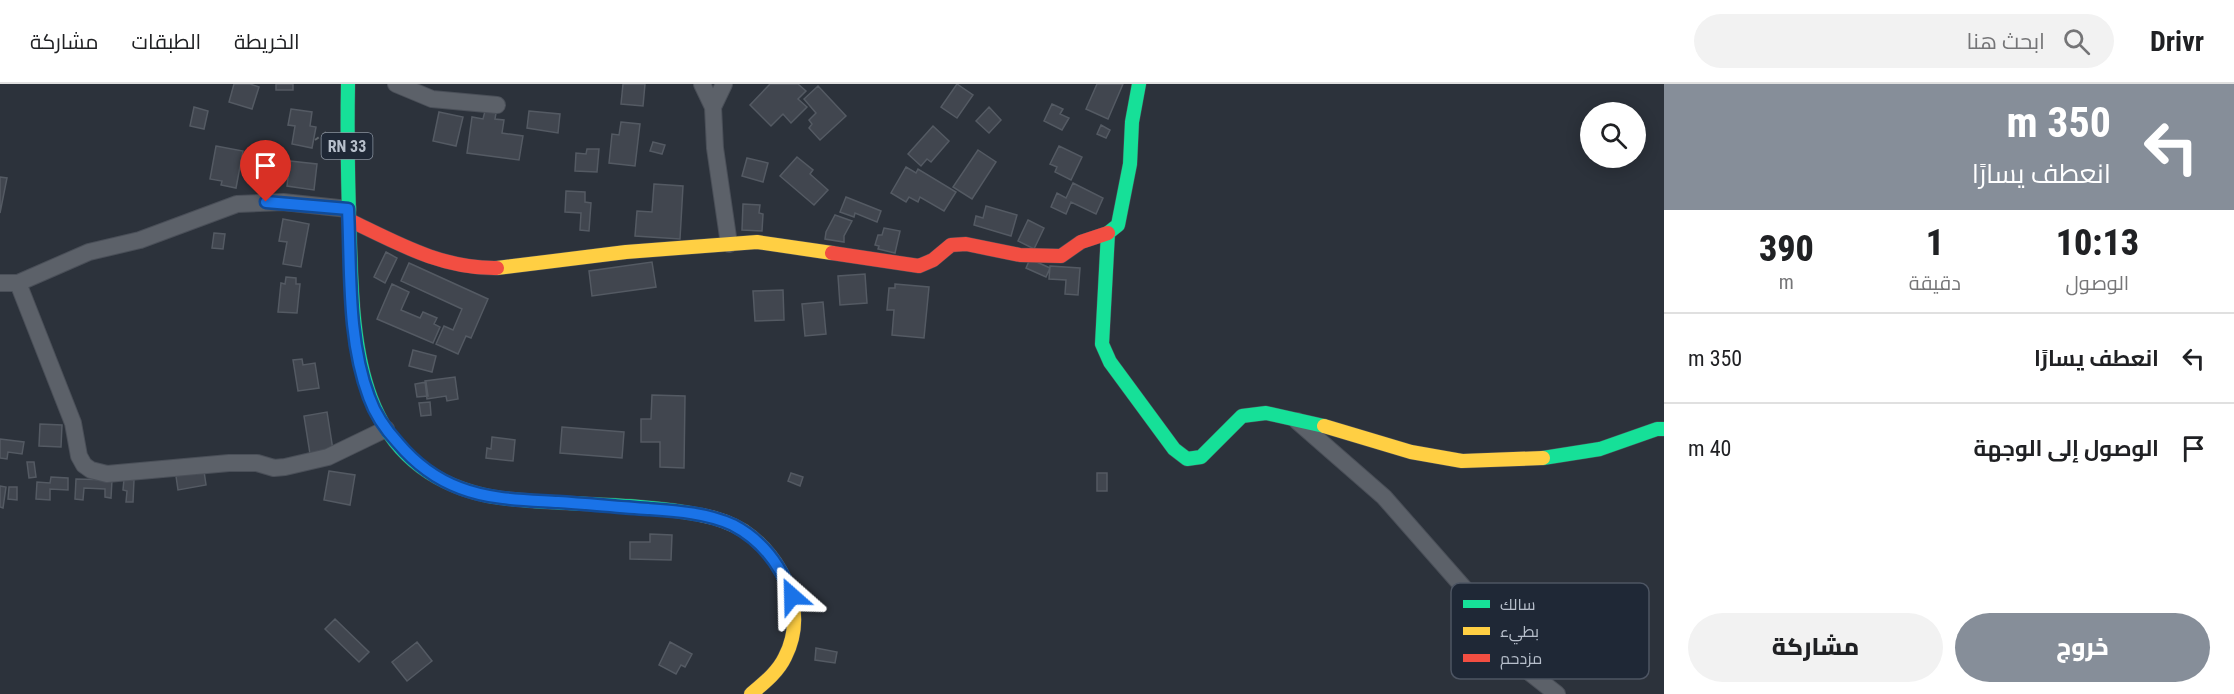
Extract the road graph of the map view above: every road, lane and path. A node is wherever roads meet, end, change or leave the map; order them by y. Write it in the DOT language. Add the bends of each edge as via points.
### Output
graph roads {
  1 [pos="348,84"];
  2 [pos="396,84"];
  3 [pos="702,84"];
  4 [pos="723,84"];
  5 [pos="1139,84"];
  6 [pos="497,105"];
  7 [pos="713,107"];
  8 [pos="348,214"];
  9 [pos="1108,233"];
  10 [pos="729,244"];
  11 [pos="0,283"];
  12 [pos="18,283"];
  13 [pos="1294,418"];
  14 [pos="386,429"];
  15 [pos="1664,429"];
  16 [pos="1460,583"];
  17 [pos="1538,679"];
  18 [pos="751,694"];
  19 [pos="1557,694"];
  1 -- 8 [label="street, RN 33"];
  2 -- 6 [label="street" via="432,99"];
  3 -- 7 [label="street"];
  4 -- 7 [label="street"];
  5 -- 9 [label="street" via="1118,225"];
  7 -- 10 [label="street"];
  8 -- 10 [label="street" via="429,258 485,268"];
  8 -- 12 [label="street" via="283,202 237,204 140,240 89,252"];
  8 -- 14 [label="street, RN 33" via="359,361 369,398"];
  9 -- 10 [label="street" via="1081,242 1061,256 1020,255 951,244 933,260 918,266 757,242"];
  9 -- 13 [label="street" via="1102,344 1110,362 1174,449 1187,459 1201,457 1242,416 1266,413"];
  11 -- 12 [label="street"];
  12 -- 14 [label="street" via="73,423 79,456 91,470 107,474 229,463 285,467 328,457"];
  13 -- 15 [label="street" via="1411,452 1462,461 1546,458 1600,448"];
  13 -- 16 [label="street" via="1384,497"];
  14 -- 18 [label="street, RN 33" via="424,468 458,488 503,499 709,516 754,538 785,577 792,596 793,635 780,667"];
  17 -- 19 [label="street"];
}
